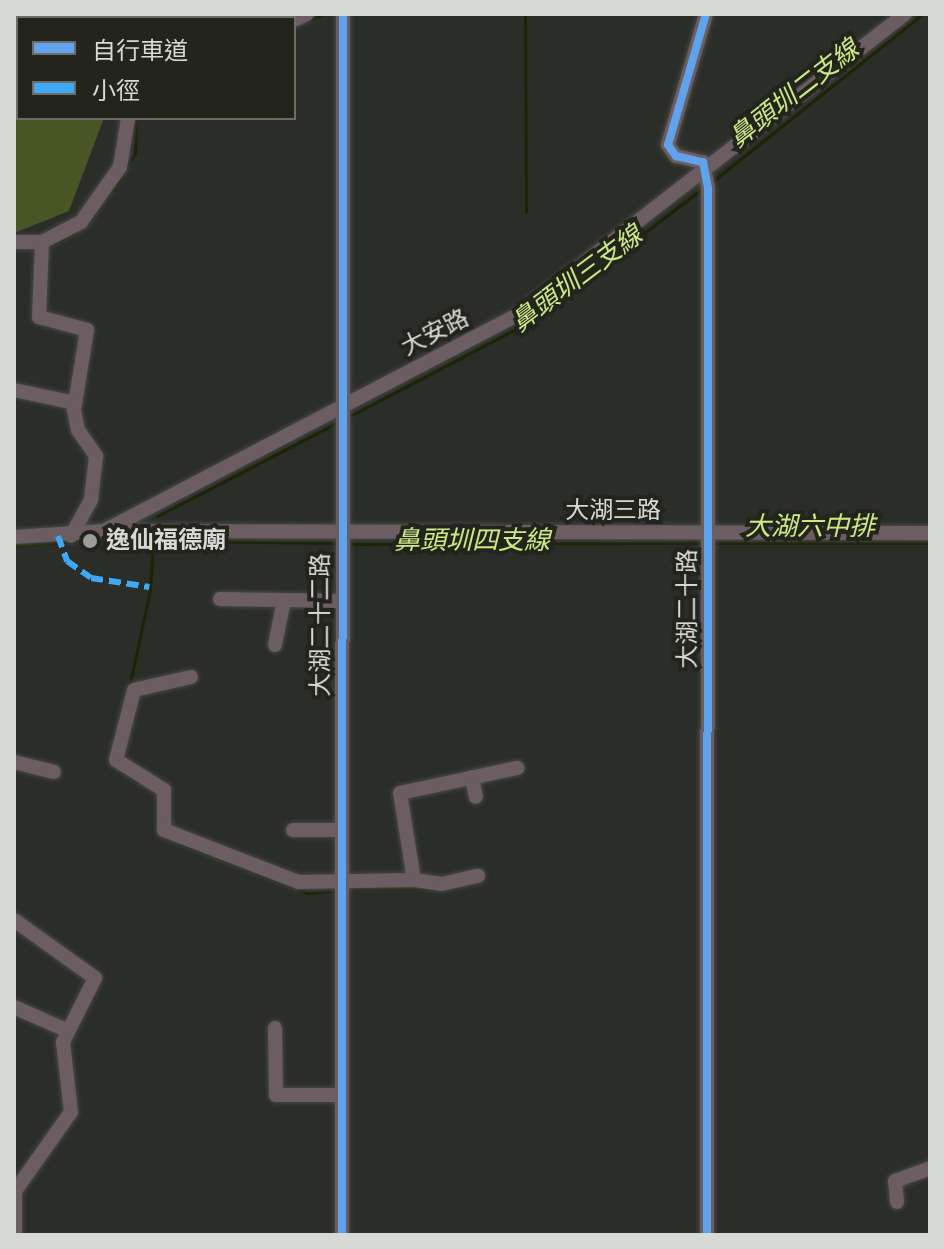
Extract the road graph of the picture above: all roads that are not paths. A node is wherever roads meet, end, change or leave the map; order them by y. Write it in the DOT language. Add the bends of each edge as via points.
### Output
graph roads {
  1 [pos="343,14"];
  2 [pos="706,14"];
  3 [pos="905,14"];
  4 [pos="128,120"];
  5 [pos="706,170"];
  6 [pos="14,242"];
  7 [pos="42,242"];
  8 [pos="14,390"];
  9 [pos="75,403"];
  10 [pos="342,406"];
  11 [pos="104,531"];
  12 [pos="709,532"];
  13 [pos="341,533"];
  14 [pos="930,533"];
  15 [pos="71,536"];
  16 [pos="14,537"];
  17 [pos="220,599"];
  18 [pos="284,600"];
  19 [pos="342,601"];
  20 [pos="275,645"];
  21 [pos="191,677"];
  22 [pos="14,762"];
  23 [pos="517,768"];
  24 [pos="54,772"];
  25 [pos="472,777"];
  26 [pos="476,797"];
  27 [pos="293,830"];
  28 [pos="341,830"];
  29 [pos="478,876"];
  30 [pos="414,880"];
  31 [pos="341,883"];
  32 [pos="14,920"];
  33 [pos="14,1007"];
  34 [pos="275,1028"];
  35 [pos="66,1030"];
  36 [pos="341,1095"];
  37 [pos="930,1168"];
  38 [pos="897,1202"];
  39 [pos="15,1235"];
  40 [pos="342,1235"];
  41 [pos="707,1235"];
  1 -- 10 [label="street, 大湖二十二路"];
  2 -- 5 [label="street" via="668,145 676,156 703,162"];
  3 -- 5 [label="street, 大安路"];
  4 -- 7 [label="street" via="120,167 81,222"];
  5 -- 10 [label="street, 大安路" via="517,315"];
  5 -- 12 [label="street, 大湖二十路"];
  6 -- 7 [label="street"];
  7 -- 9 [label="street" via="39,317 87,330"];
  8 -- 9 [label="street"];
  9 -- 15 [label="street" via="78,430 96,456 91,500"];
  10 -- 11 [label="street, 大安路"];
  10 -- 13 [label="street, 大湖二十二路"];
  11 -- 13 [label="street, 大湖三路"];
  11 -- 15 [label="street, 大安路"];
  12 -- 13 [label="street, 大湖三路"];
  12 -- 14 [label="street, 大湖三路"];
  12 -- 41 [label="street, 大湖二十路"];
  13 -- 19 [label="street, 大湖二十二路"];
  15 -- 16 [label="street, 大安路"];
  17 -- 18 [label="street"];
  18 -- 19 [label="street"];
  18 -- 20 [label="street"];
  19 -- 28 [label="street, 大湖二十二路"];
  21 -- 31 [label="street" via="134,690 116,760 164,790 164,830 298,882"];
  22 -- 24 [label="street"];
  23 -- 25 [label="street"];
  25 -- 26 [label="street"];
  25 -- 30 [label="street" via="400,793"];
  27 -- 28 [label="street"];
  28 -- 31 [label="street, 大湖二十二路"];
  29 -- 30 [label="street" via="442,884"];
  30 -- 31 [label="street"];
  31 -- 36 [label="street, 大湖二十二路"];
  32 -- 35 [label="street" via="95,978"];
  33 -- 35 [label="street"];
  34 -- 36 [label="street" via="276,1095"];
  35 -- 39 [label="street" via="71,1112 15,1191"];
  36 -- 40 [label="street, 大湖二十二路"];
  37 -- 38 [label="street" via="895,1181"];
}
